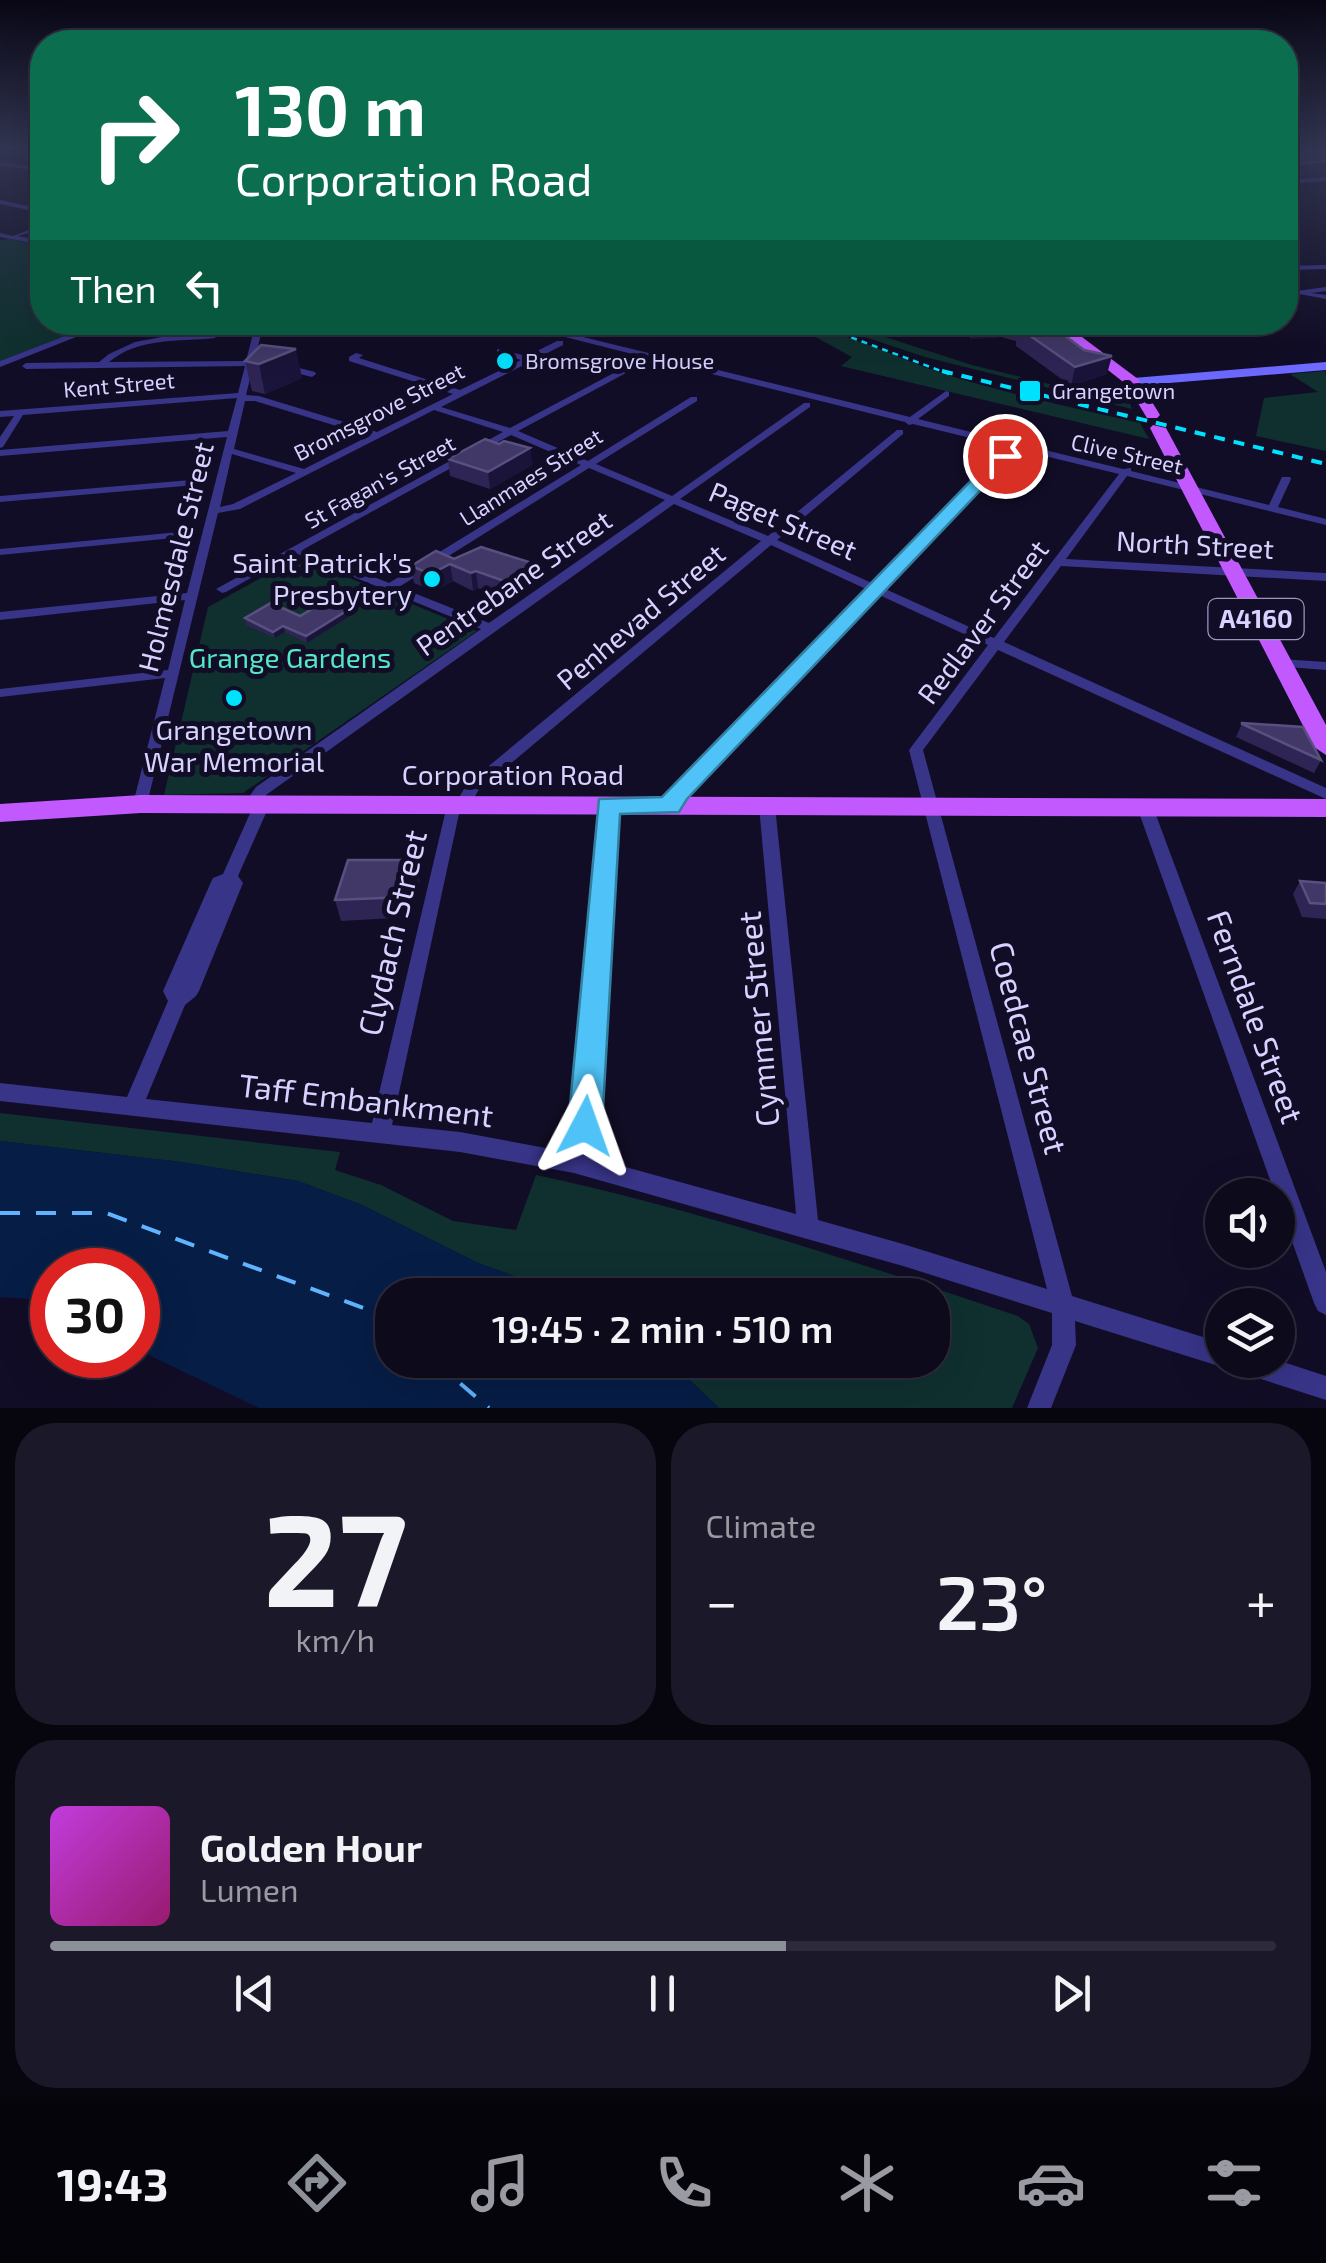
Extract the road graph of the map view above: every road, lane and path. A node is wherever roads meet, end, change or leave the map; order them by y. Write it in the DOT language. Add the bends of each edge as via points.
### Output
graph roads {
  1 [pos="30,231"];
  2 [pos="0,234"];
  3 [pos="11,236"];
  4 [pos="30,241"];
  5 [pos="1326,267"];
  6 [pos="1298,268"];
  7 [pos="1305,268"];
  8 [pos="1326,288"];
  9 [pos="1298,291"];
  10 [pos="1298,293"];
  11 [pos="1326,297"];
  12 [pos="85,335"];
  13 [pos="212,335"];
  14 [pos="258,335"];
  15 [pos="558,335"];
  16 [pos="561,335"];
  17 [pos="575,335"];
  18 [pos="1070,335"];
  19 [pos="569,338"];
  20 [pos="500,352"];
  21 [pos="359,355"];
  22 [pos="649,358"];
  23 [pos="528,359"];
  24 [pos="0,364"];
  25 [pos="102,365"];
  26 [pos="26,366"];
  27 [pos="252,366"];
  28 [pos="1326,366"];
  29 [pos="270,367"];
  30 [pos="312,374"];
  31 [pos="1133,382"];
  32 [pos="460,393"];
  33 [pos="946,394"];
  34 [pos="242,396"];
  35 [pos="694,399"];
  36 [pos="807,405"];
  37 [pos="433,407"];
  38 [pos="20,413"];
  39 [pos="0,414"];
  40 [pos="908,424"];
  41 [pos="511,432"];
  42 [pos="232,434"];
  43 [pos="378,435"];
  44 [pos="0,444"];
  45 [pos="1011,449"];
  46 [pos="228,450"];
  47 [pos="0,453"];
  48 [pos="588,466"];
  49 [pos="305,472"];
  50 [pos="1125,473"];
  51 [pos="1286,479"];
  52 [pos="203,482"];
  53 [pos="1190,489"];
  54 [pos="0,499"];
  55 [pos="672,501"];
  56 [pos="1272,509"];
  57 [pos="213,511"];
  58 [pos="1326,522"];
  59 [pos="190,534"];
  60 [pos="770,541"];
  61 [pos="298,550"];
  62 [pos="0,552"];
  63 [pos="1060,562"];
  64 [pos="1231,572"];
  65 [pos="1326,577"];
  66 [pos="389,588"];
  67 [pos="222,589"];
  68 [pos="876,589"];
  69 [pos="192,596"];
  70 [pos="0,616"];
  71 [pos="492,629"];
  72 [pos="1002,636"];
  73 [pos="1280,663"];
  74 [pos="1326,666"];
  75 [pos="173,673"];
  76 [pos="0,693"];
  77 [pos="1326,746"];
  78 [pos="1326,794"];
  79 [pos="141,804"];
  80 [pos="257,804"];
  81 [pos="458,805"];
  82 [pos="608,806"];
  83 [pos="670,806"];
  84 [pos="768,806"];
  85 [pos="933,807"];
  86 [pos="1145,808"];
  87 [pos="1326,808"];
  88 [pos="2,816"];
  89 [pos="0,1092"];
  90 [pos="133,1106"];
  91 [pos="380,1133"];
  92 [pos="582,1166"];
  93 [pos="808,1227"];
  94 [pos="1326,1304"];
  95 [pos="1063,1306"];
  96 [pos="1205,1349"];
  97 [pos="1295,1378"];
  98 [pos="1326,1388"];
  99 [pos="1039,1408"];
  1 -- 3 [label="street"];
  2 -- 3 [label="street"];
  3 -- 4 [label="street"];
  5 -- 7 [label="street"];
  6 -- 7 [label="street"];
  7 -- 8 [label="street"];
  8 -- 9 [label="street"];
  10 -- 11 [label="street"];
  12 -- 24 [label="street"];
  13 -- 25 [label="street" via="146,340 116,350"];
  14 -- 27 [label="street, Holmesdale Street"];
  15 -- 19 [label="street, Clive Street"];
  16 -- 19 [label="street, Clive Street"];
  17 -- 19 [label="street, Bromsgrove Street"];
  18 -- 31 [label="main road, A4160"];
  19 -- 22 [label="street, Clive Street"];
  19 -- 23 [label="street, Bromsgrove Street"];
  19 -- 40 [label="street, Clive Street"];
  20 -- 23 [label="street"];
  21 -- 32 [label="street" via="352,358"];
  22 -- 40 [label="street, Clive Street"];
  22 -- 41 [label="street, St Fagan's Street"];
  23 -- 32 [label="street, Bromsgrove Street"];
  25 -- 26 [label="street"];
  25 -- 27 [label="street"];
  27 -- 34 [label="street, Holmesdale Street"];
  28 -- 31 [label="street"];
  29 -- 30 [label="street"];
  31 -- 53 [label="main road, A4160"];
  32 -- 37 [label="street, Bromsgrove Street"];
  33 -- 40 [label="street, Penhevad Street"];
  34 -- 38 [label="street, Kent Street"];
  34 -- 42 [label="street, Holmesdale Street"];
  34 -- 43 [label="street, Kent Street"];
  35 -- 48 [label="street, Llanmaes Street"];
  36 -- 55 [label="street, Pentrebane Street"];
  37 -- 41 [label="street, Paget Street"];
  37 -- 43 [label="street, Bromsgrove Street"];
  38 -- 39 [label="street, Kent Street"];
  38 -- 44 [label="street"];
  40 -- 45 [label="street, Clive Street"];
  40 -- 60 [label="street, Penhevad Street"];
  41 -- 48 [label="street, Paget Street"];
  41 -- 61 [label="street, St Fagan's Street"];
  42 -- 46 [label="street, Holmesdale Street"];
  42 -- 47 [label="street"];
  43 -- 49 [label="street, Bromsgrove Street"];
  45 -- 50 [label="street, Clive Street"];
  45 -- 68 [label="street"];
  46 -- 49 [label="street"];
  46 -- 57 [label="street, Holmesdale Street"];
  48 -- 55 [label="street, Paget Street"];
  48 -- 66 [label="street, Llanmaes Street"];
  49 -- 57 [label="street, Bromsgrove Street" via="236,507"];
  50 -- 53 [label="street, Clive Street"];
  50 -- 63 [label="street, Redlaver Street"];
  51 -- 56 [label="street"];
  52 -- 54 [label="street"];
  53 -- 56 [label="street, Clive Street"];
  53 -- 64 [label="main road, A4160"];
  55 -- 60 [label="street, Paget Street"];
  55 -- 71 [label="street, Pentrebane Street"];
  56 -- 58 [label="street, Clive Street"];
  57 -- 69 [label="street, Holmesdale Street"];
  59 -- 62 [label="street"];
  60 -- 68 [label="street, Paget Street"];
  60 -- 81 [label="street, Penhevad Street"];
  61 -- 66 [label="street"];
  61 -- 67 [label="street, St Fagan's Street"];
  63 -- 64 [label="street, North Street"];
  63 -- 72 [label="street, Redlaver Street"];
  64 -- 65 [label="street, North Street"];
  64 -- 73 [label="main road, A4160"];
  66 -- 71 [label="street"];
  68 -- 72 [label="street, Paget Street"];
  68 -- 83 [label="street"];
  69 -- 70 [label="street"];
  69 -- 75 [label="street, Holmesdale Street"];
  71 -- 80 [label="street, Pentrebane Street" via="261,792"];
  72 -- 78 [label="street, Paget Street"];
  72 -- 85 [label="street, Redlaver Street" via="916,750"];
  73 -- 74 [label="street"];
  73 -- 77 [label="main road, A4160"];
  75 -- 76 [label="street"];
  75 -- 79 [label="street, Holmesdale Street"];
  79 -- 80 [label="main road, Corporation Road"];
  79 -- 88 [label="main road, Corporation Road"];
  80 -- 81 [label="main road, Corporation Road"];
  80 -- 90 [label="street" via="190,991 178,1000"];
  81 -- 82 [label="main road, Corporation Road"];
  81 -- 91 [label="street, Clydach Street"];
  82 -- 83 [label="main road, Corporation Road"];
  82 -- 92 [label="street"];
  83 -- 84 [label="main road, Corporation Road"];
  84 -- 85 [label="main road, Corporation Road"];
  84 -- 93 [label="street, Cymmer Street"];
  85 -- 86 [label="main road, Corporation Road"];
  85 -- 95 [label="street, Coedcae Street"];
  86 -- 87 [label="main road, Corporation Road"];
  86 -- 94 [label="street, Ferndale Street"];
  89 -- 90 [label="street, Taff Embankment"];
  90 -- 91 [label="street, Taff Embankment"];
  91 -- 92 [label="street, Taff Embankment"];
  92 -- 93 [label="street, Taff Embankment"];
  93 -- 95 [label="street, Taff Embankment"];
  95 -- 96 [label="street"];
  95 -- 99 [label="street, Coedcae Street" via="1064,1345"];
  97 -- 98 [label="street"];
}
